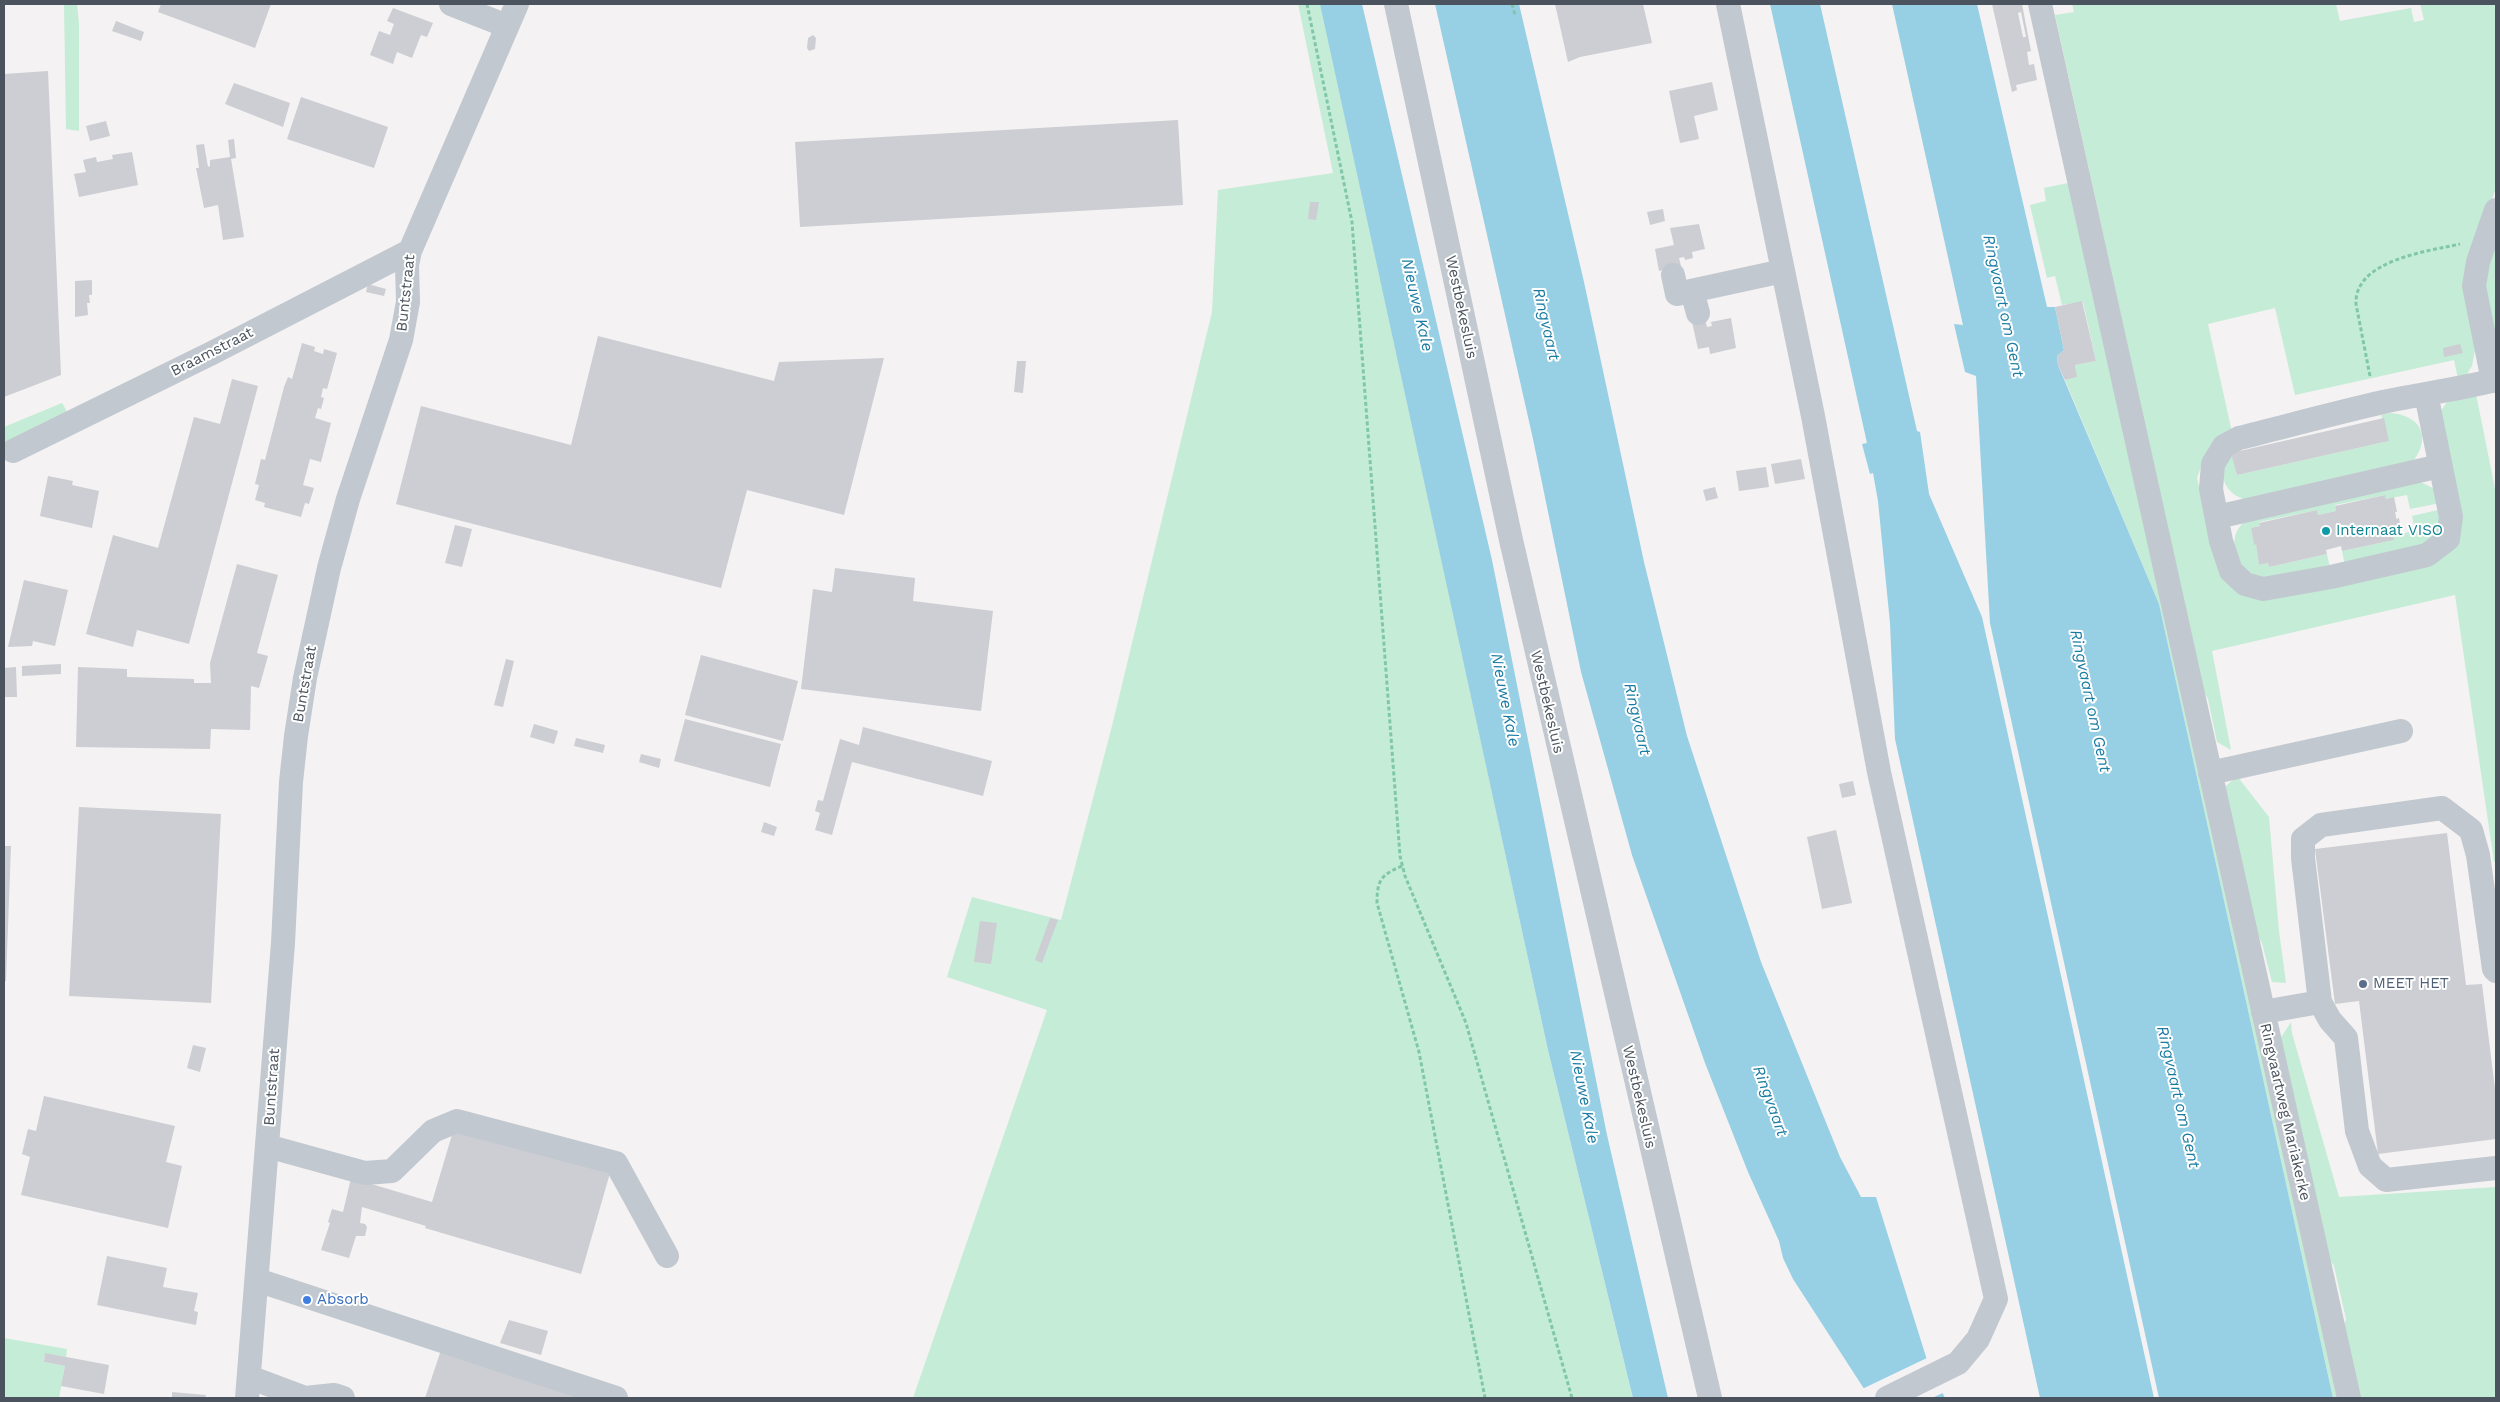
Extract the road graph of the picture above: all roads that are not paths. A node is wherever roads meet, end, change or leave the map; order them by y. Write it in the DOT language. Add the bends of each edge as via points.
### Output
graph roads {
  1 [pos="451,4"];
  2 [pos="517,4"];
  3 [pos="1396,4"];
  4 [pos="1728,4"];
  5 [pos="2040,4"];
  6 [pos="507,26"];
  7 [pos="2496,210"];
  8 [pos="410,251"];
  9 [pos="1783,271"];
  10 [pos="1672,274"];
  11 [pos="2494,381"];
  12 [pos="2426,394"];
  13 [pos="13,451"];
  14 [pos="2440,466"];
  15 [pos="2217,517"];
  16 [pos="2401,731"];
  17 [pos="2210,773"];
  18 [pos="2496,972"];
  19 [pos="2320,1002"];
  20 [pos="2263,1012"];
  21 [pos="267,1146"];
  22 [pos="2496,1168"];
  23 [pos="667,1256"];
  24 [pos="257,1280"];
  25 [pos="248,1388"];
  26 [pos="305,1398"];
  27 [pos="343,1398"];
  28 [pos="616,1398"];
  29 [pos="1710,1398"];
  30 [pos="1887,1398"];
  31 [pos="2349,1398"];
  1 -- 6 [label="street"];
  2 -- 6 [label="street, Buntstraat"];
  3 -- 29 [label="street, Westbekesluis" via="1547,701"];
  4 -- 9 [label="street"];
  5 -- 17 [label="street, Ringvaartweg Mariakerke"];
  6 -- 8 [label="street, Buntstraat"];
  7 -- 11 [label="street" via="2478,262 2474,286"];
  8 -- 13 [label="street, Braamstraat"];
  8 -- 21 [label="street, Buntstraat" via="408,302 401,340 348,499 305,678 291,782 283,943"];
  9 -- 10 [label="street" via="1695,302 1677,294"];
  9 -- 30 [label="street" via="1879,772 1996,1299 1978,1340 1958,1363"];
  11 -- 12 [label="street"];
  12 -- 14 [label="street"];
  12 -- 15 [label="street" via="2238,438 2224,446 2213,464 2211,489"];
  14 -- 15 [label="street"];
  14 -- 15 [label="street" via="2452,517 2448,539 2427,555 2331,577 2263,590 2246,584 2230,571"];
  16 -- 17 [label="street"];
  17 -- 20 [label="street, Ringvaartweg Mariakerke"];
  18 -- 19 [label="street" via="2478,854 2471,830 2442,808 2321,825 2303,839"];
  19 -- 20 [label="street"];
  19 -- 22 [label="street" via="2346,1038 2357,1131 2370,1166 2386,1180"];
  20 -- 31 [label="street, Ringvaartweg Mariakerke"];
  21 -- 23 [label="street" via="365,1173 392,1170 433,1132 457,1121 616,1163"];
  21 -- 24 [label="street, Buntstraat"];
  24 -- 25 [label="street, Buntstraat"];
  24 -- 28 [label="street"];
  25 -- 26 [label="street"];
  26 -- 27 [label="street" via="334,1395"];
}
